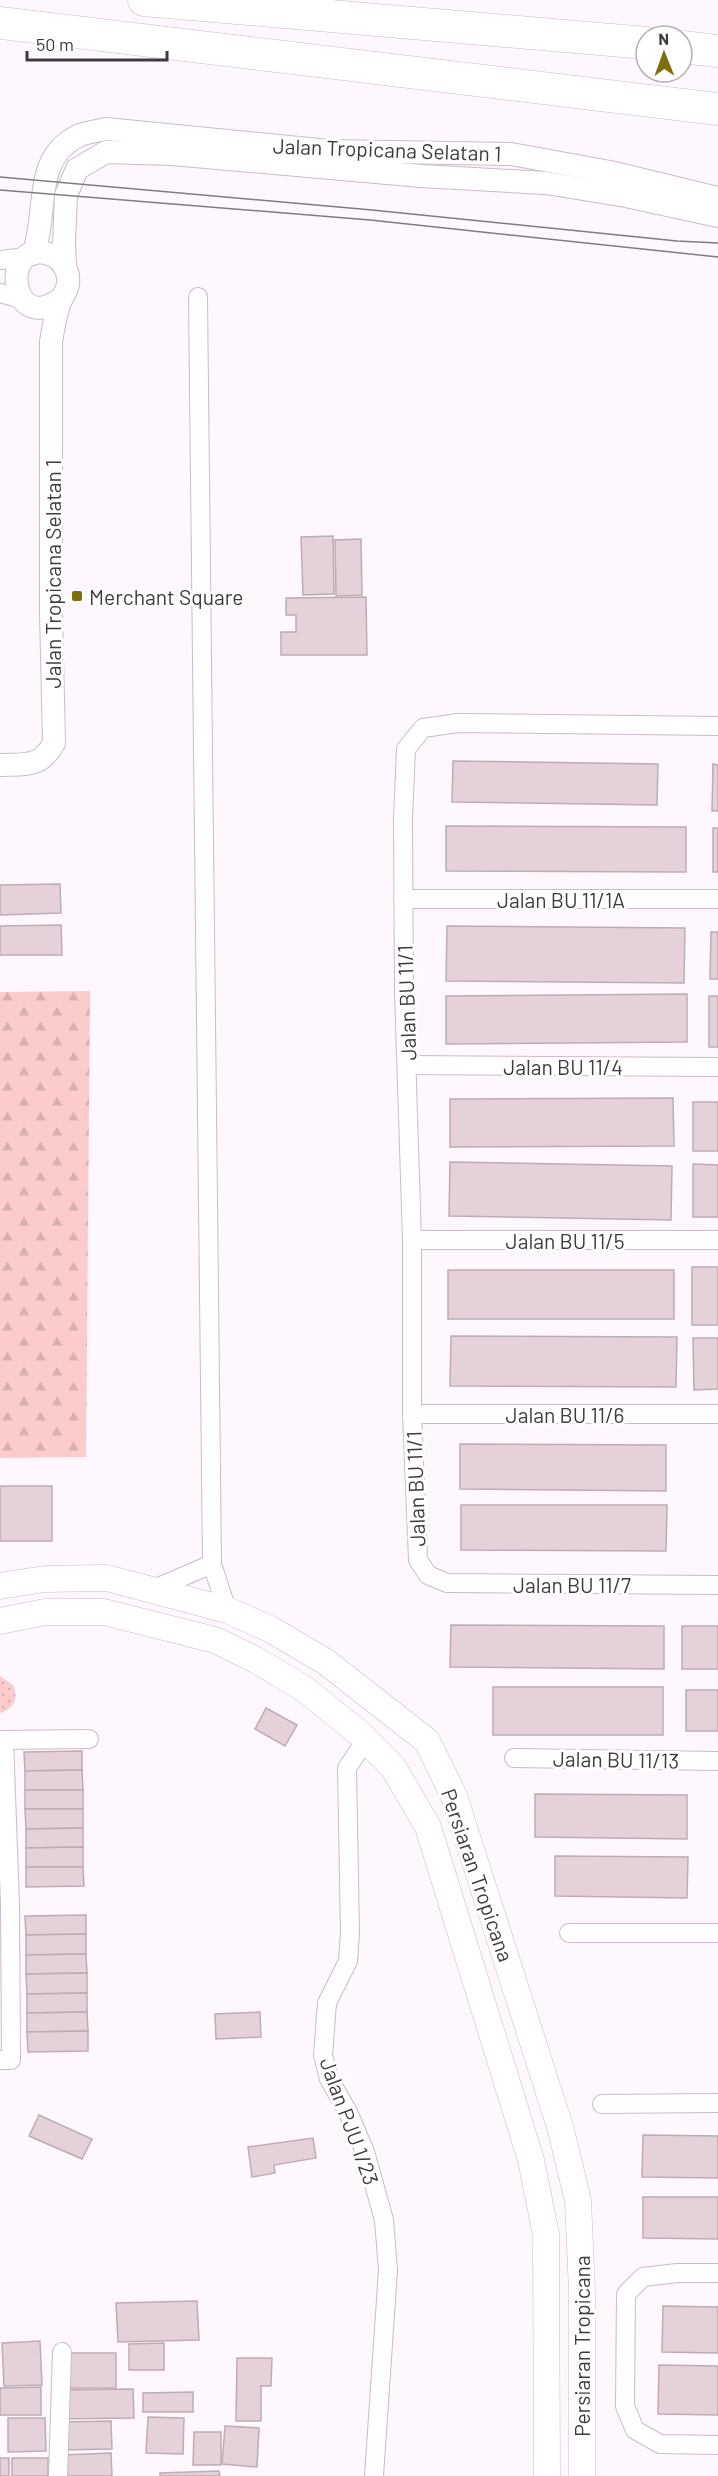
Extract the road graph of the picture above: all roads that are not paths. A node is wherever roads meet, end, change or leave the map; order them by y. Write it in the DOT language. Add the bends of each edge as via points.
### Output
graph roads {
  1 [pos="144,0"];
  2 [pos="0,23"];
  3 [pos="634,42"];
  4 [pos="694,48"];
  5 [pos="718,51"];
  6 [pos="718,110"];
  7 [pos="718,198"];
  8 [pos="718,216"];
  9 [pos="29,255"];
  10 [pos="0,260"];
  11 [pos="65,267"];
  12 [pos="198,297"];
  13 [pos="17,299"];
  14 [pos="60,299"];
  15 [pos="51,342"];
  16 [pos="718,726"];
  17 [pos="0,765"];
  18 [pos="403,899"];
  19 [pos="718,899"];
  20 [pos="408,1065"];
  21 [pos="718,1067"];
  22 [pos="412,1240"];
  23 [pos="718,1240"];
  24 [pos="412,1414"];
  25 [pos="718,1414"];
  26 [pos="212,1564"];
  27 [pos="428,1575"];
  28 [pos="718,1585"];
  29 [pos="0,1586"];
  30 [pos="154,1589"];
  31 [pos="227,1610"];
  32 [pos="0,1621"];
  33 [pos="377,1701"];
  34 [pos="362,1736"];
  35 [pos="88,1739"];
  36 [pos="2,1740"];
  37 [pos="428,1741"];
  38 [pos="514,1758"];
  39 [pos="718,1761"];
  40 [pos="393,1767"];
  41 [pos="569,1933"];
  42 [pos="718,1933"];
  43 [pos="0,2060"];
  44 [pos="718,2103"];
  45 [pos="602,2104"];
  46 [pos="718,2273"];
  47 [pos="62,2352"];
  48 [pos="718,2445"];
  49 [pos="58,2476"];
  50 [pos="374,2476"];
  51 [pos="547,2476"];
  52 [pos="582,2476"];
  1 -- 3 [label="highway"];
  2 -- 6 [label="highway"];
  4 -- 5 [label="highway"];
  7 -- 9 [label="street, Jalan Tropicana Selatan 1" via="511,154 329,151 106,129 78,136 55,154 45,177 38,239"];
  8 -- 11 [label="street, Jalan Tropicana Selatan 1" via="546,183 106,152 77,169 66,195"];
  9 -- 10 [label="street"];
  9 -- 11 [label="street" via="42,252"];
  9 -- 13 [label="street" via="20,262 13,277"];
  11 -- 14 [label="street" via="68,284"];
  12 -- 26 [label="street"];
  13 -- 14 [label="street" via="46,307"];
  13 -- 15 [label="street" via="44,322"];
  14 -- 15 [label="street"];
  15 -- 17 [label="street, Jalan Tropicana Selatan 1" via="54,743 46,757 31,764"];
  16 -- 18 [label="street, Jalan BU 11/1" via="458,723 423,728 406,749"];
  18 -- 19 [label="street, Jalan BU 11/1A"];
  18 -- 20 [label="street, Jalan BU 11/1"];
  20 -- 21 [label="street, Jalan BU 11/4"];
  20 -- 22 [label="street, Jalan BU 11/1"];
  22 -- 23 [label="street, Jalan BU 11/5"];
  22 -- 24 [label="street, Jalan BU 11/1"];
  24 -- 25 [label="street, Jalan BU 11/6"];
  24 -- 27 [label="street, Jalan BU 11/1" via="418,1560"];
  26 -- 30 [label="street"];
  26 -- 31 [label="street"];
  27 -- 28 [label="street, Jalan BU 11/7" via="447,1583"];
  29 -- 30 [label="main road, Persiaran Tropicana" via="45,1579 108,1578"];
  30 -- 31 [label="main road, Persiaran Tropicana"];
  31 -- 33 [label="main road, Persiaran Tropicana" via="270,1629 326,1662"];
  32 -- 34 [label="main road, Persiaran Tropicana" via="45,1612 104,1612 215,1640 303,1688"];
  33 -- 34 [label="main road" via="374,1724"];
  33 -- 37 [label="main road, Persiaran Tropicana"];
  34 -- 40 [label="main road, Persiaran Tropicana"];
  34 -- 50 [label="street, Jalan PJU 1/23" via="347,1768 348,1961 327,2004 323,2055 329,2079 365,2152 384,2220 388,2270"];
  35 -- 36 [label="street"];
  36 -- 43 [label="street" via="10,1904 11,2060"];
  37 -- 40 [label="main road" via="405,1743"];
  37 -- 52 [label="main road, Persiaran Tropicana" via="454,1796 561,2130 578,2200"];
  38 -- 39 [label="street, Jalan BU 11/13"];
  40 -- 51 [label="main road, Persiaran Tropicana" via="428,1827 531,2160 546,2235"];
  41 -- 42 [label="street"];
  44 -- 45 [label="street"];
  46 -- 48 [label="street" via="643,2277 626,2294 626,2406 635,2430 660,2444"];
  47 -- 49 [label="street"];
}
